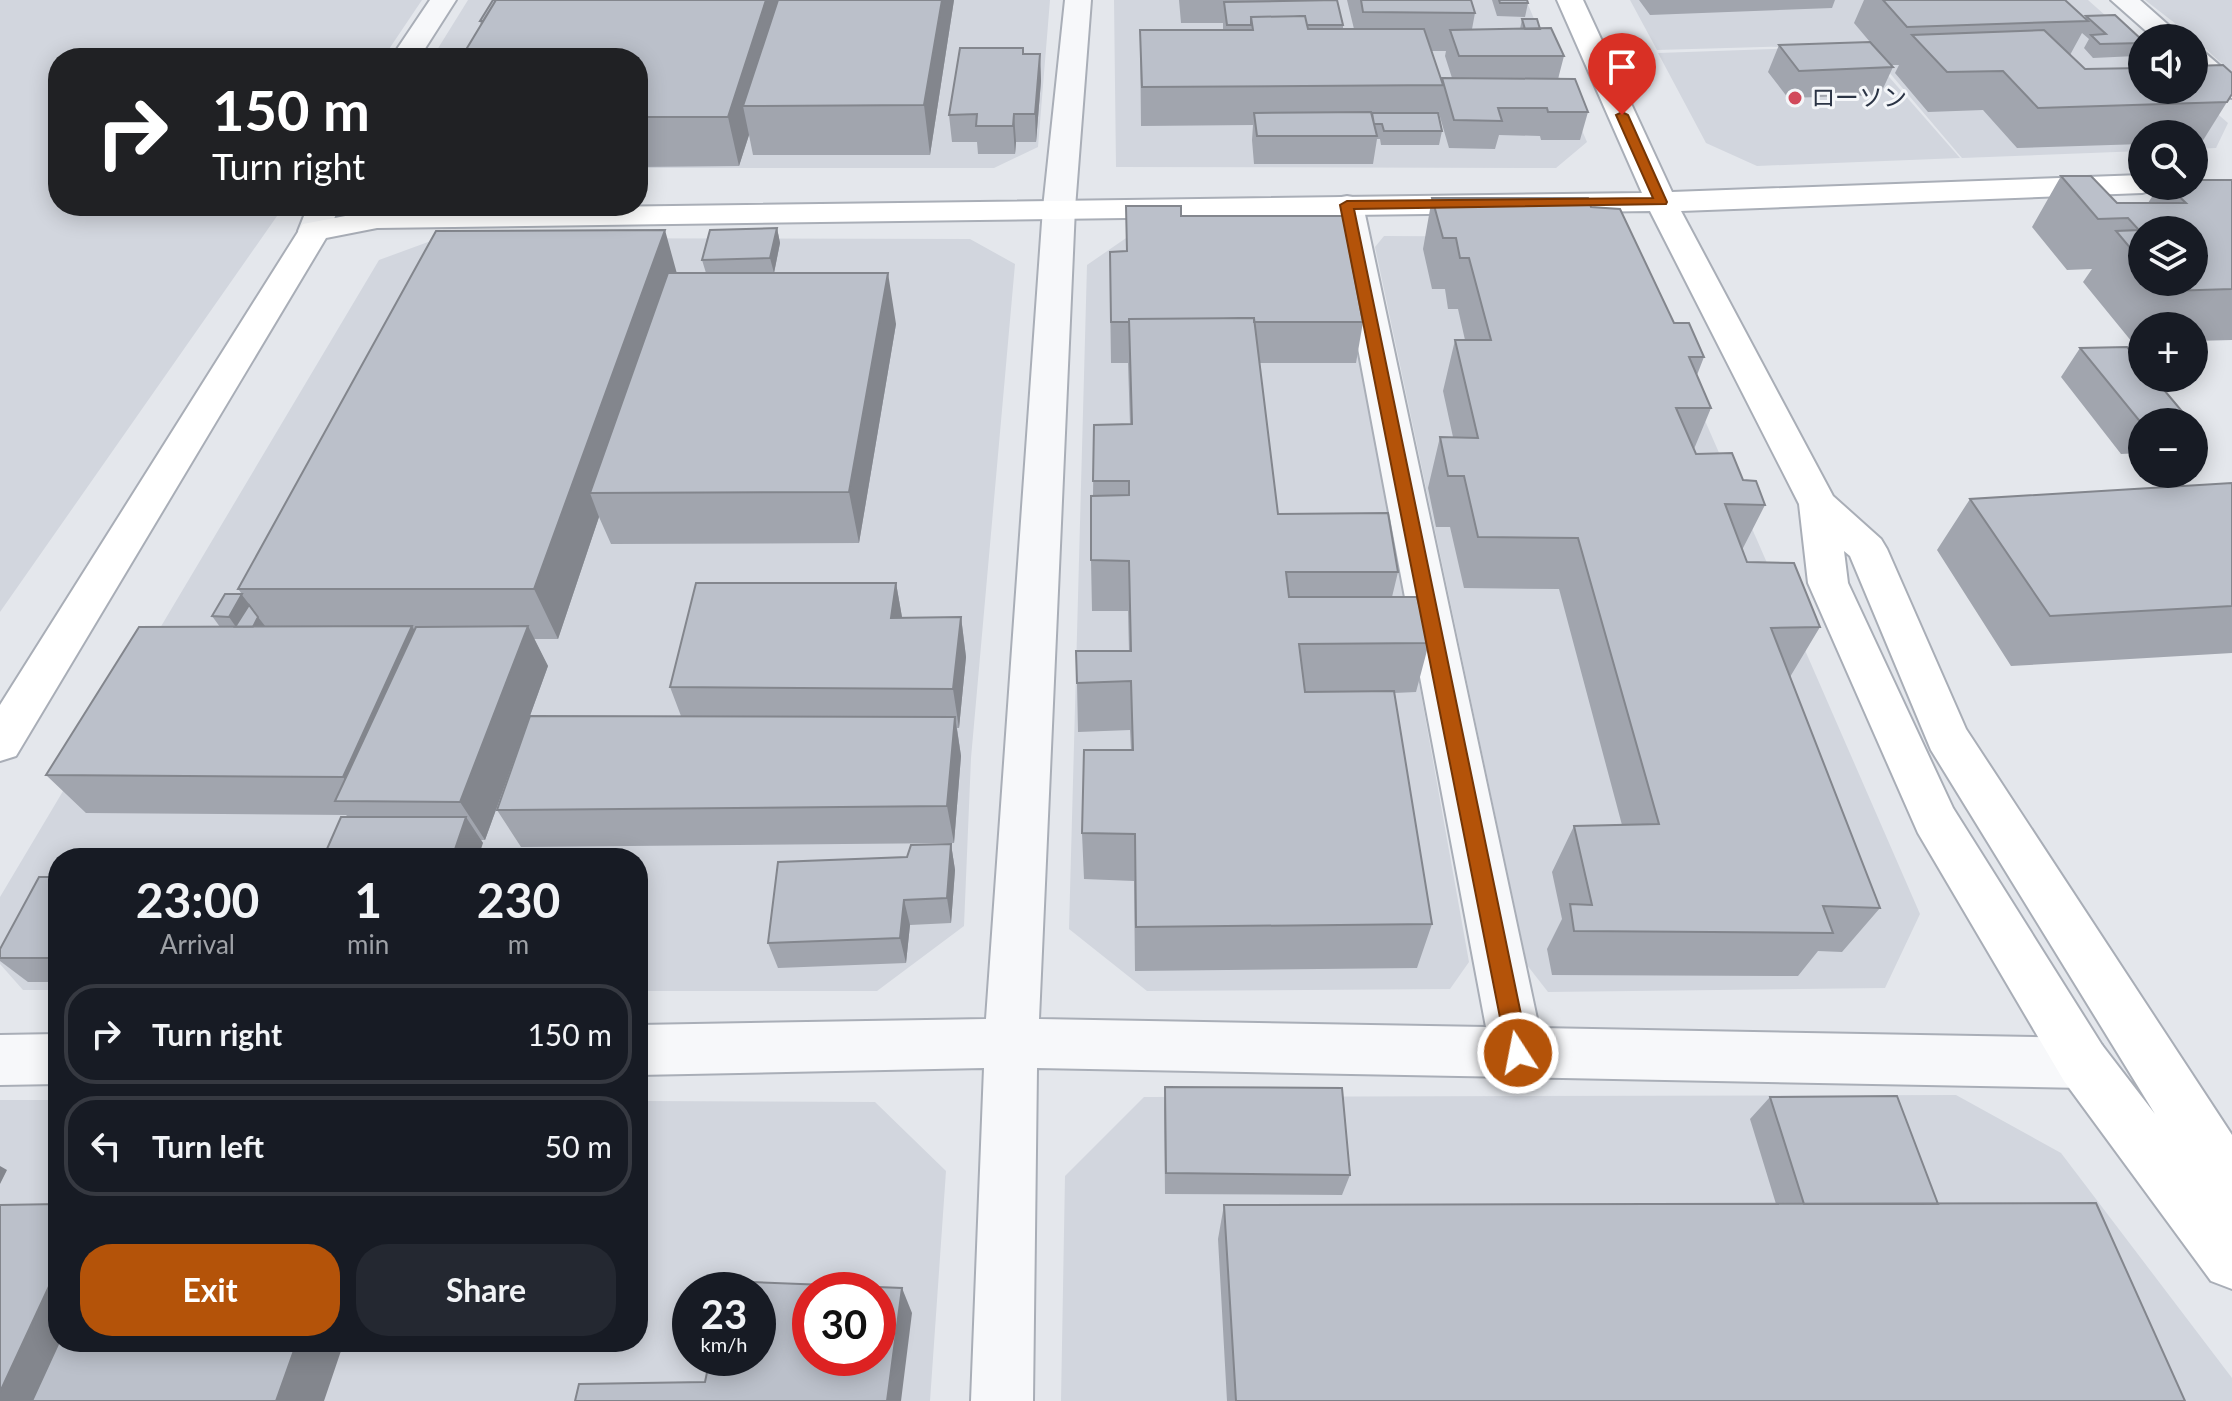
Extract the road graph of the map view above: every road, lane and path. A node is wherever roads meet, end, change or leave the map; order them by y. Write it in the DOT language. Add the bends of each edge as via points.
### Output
graph roads {
  1 [pos="443,0"];
  2 [pos="1078,0"];
  3 [pos="1570,0"];
  4 [pos="2124,0"];
  5 [pos="2153,24"];
  6 [pos="412,48"];
  7 [pos="2208,70"];
  8 [pos="2232,90"];
  9 [pos="2128,185"];
  10 [pos="1661,202"];
  11 [pos="1347,205"];
  12 [pos="1059,208"];
  13 [pos="648,215"];
  14 [pos="563,216"];
  15 [pos="319,219"];
  16 [pos="1818,504"];
  17 [pos="0,743"];
  18 [pos="1011,1043"];
  19 [pos="648,1050"];
  20 [pos="1518,1053"];
  21 [pos="48,1059"];
  22 [pos="0,1060"];
  23 [pos="2083,1063"];
  24 [pos="2232,1186"];
  25 [pos="2232,1260"];
  26 [pos="1002,1401"];
  1 -- 6 [label="street"];
  2 -- 12 [label="street"];
  3 -- 10 [label="street"];
  4 -- 5 [label="street"];
  7 -- 8 [label="street"];
  9 -- 10 [label="street"];
  10 -- 11 [label="street"];
  10 -- 16 [label="street"];
  11 -- 12 [label="street"];
  11 -- 20 [label="street"];
  12 -- 13 [label="street"];
  12 -- 18 [label="street"];
  14 -- 15 [label="street"];
  15 -- 17 [label="street"];
  16 -- 23 [label="street" via="1828,583 1935,819"];
  16 -- 24 [label="street" via="1867,549 1947,737"];
  18 -- 19 [label="street"];
  18 -- 20 [label="street"];
  18 -- 26 [label="street"];
  20 -- 23 [label="street"];
  21 -- 22 [label="street"];
  23 -- 25 [label="street"];
}
